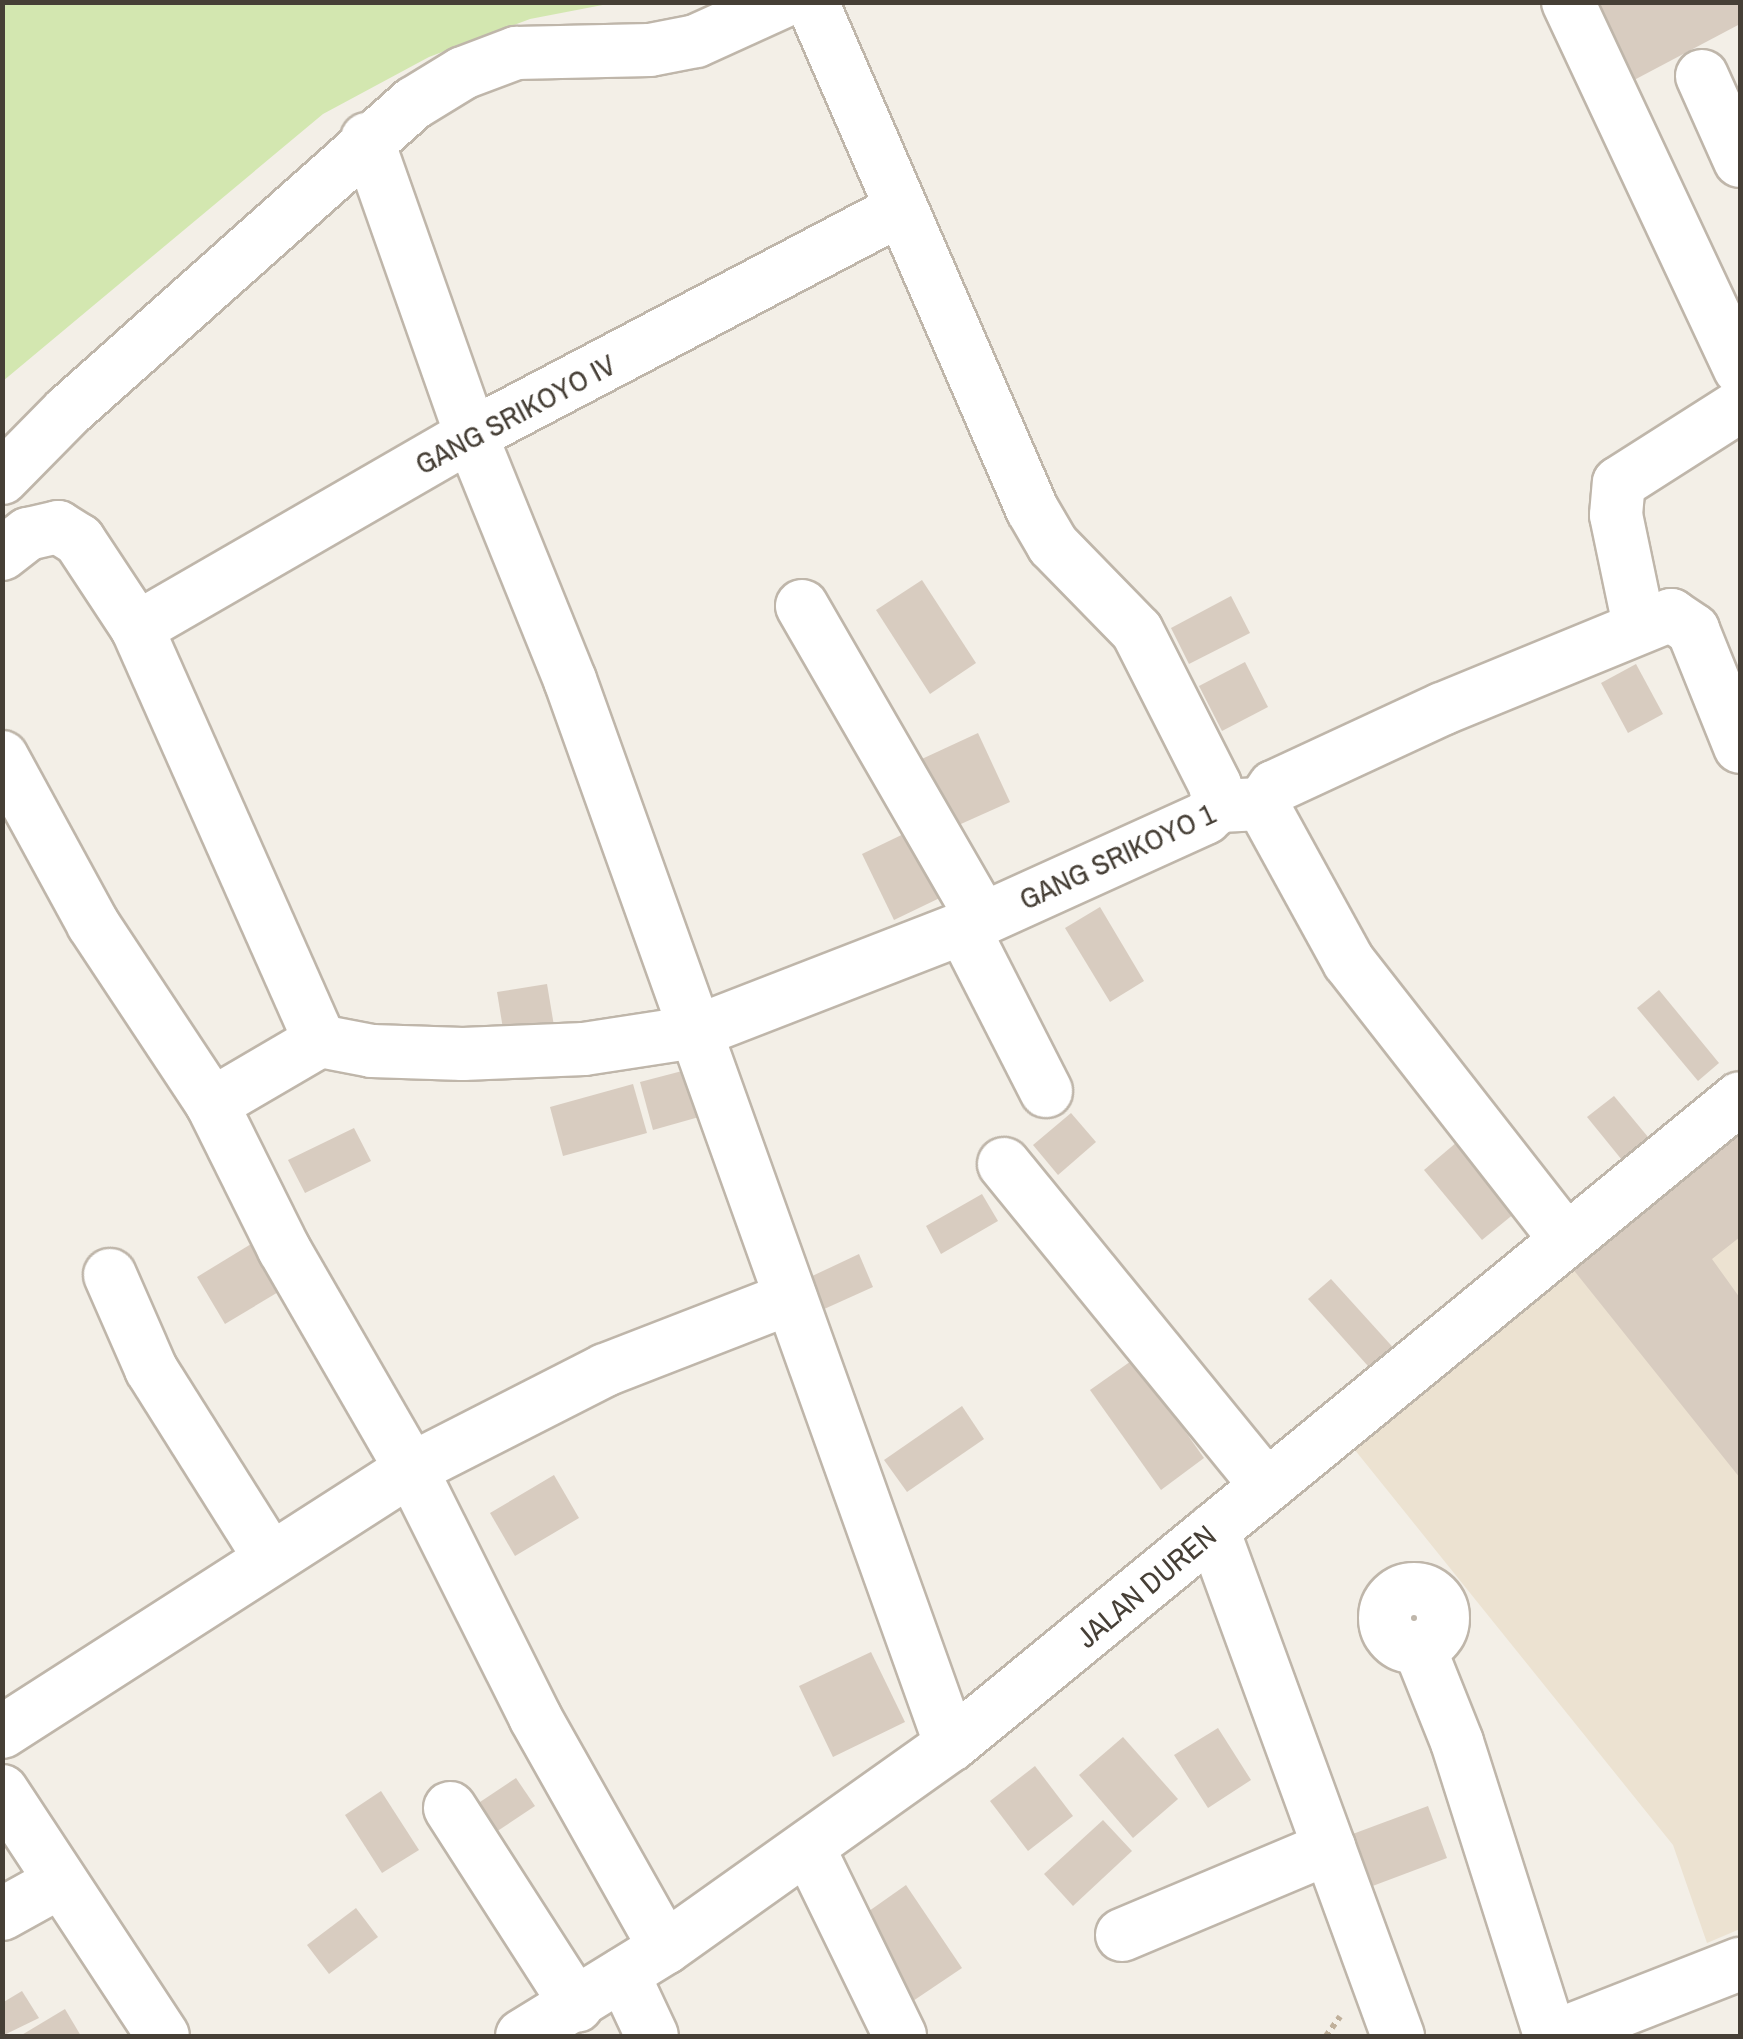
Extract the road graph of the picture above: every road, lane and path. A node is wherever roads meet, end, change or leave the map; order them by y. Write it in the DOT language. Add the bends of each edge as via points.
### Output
graph roads {
  1 [pos="782,2"];
  2 [pos="812,2"];
  3 [pos="1568,2"];
  4 [pos="1702,76"];
  5 [pos="367,139"];
  6 [pos="1740,161"];
  7 [pos="900,210"];
  8 [pos="1740,368"];
  9 [pos="1740,406"];
  10 [pos="471,436"];
  11 [pos="2,478"];
  12 [pos="2,554"];
  13 [pos="802,606"];
  14 [pos="1639,625"];
  15 [pos="136,628"];
  16 [pos="1740,747"];
  17 [pos="2,757"];
  18 [pos="1241,805"];
  19 [pos="973,924"];
  20 [pos="695,1032"];
  21 [pos="320,1040"];
  22 [pos="1046,1090"];
  23 [pos="1740,1098"];
  24 [pos="212,1104"];
  25 [pos="1004,1164"];
  26 [pos="1565,1238"];
  27 [pos="110,1276"];
  28 [pos="791,1298"];
  29 [pos="411,1468"];
  30 [pos="1264,1483"];
  31 [pos="1213,1530"];
  32 [pos="268,1555"];
  33 [pos="1420,1647"];
  34 [pos="2,1732"];
  35 [pos="951,1745"];
  36 [pos="2,1791"];
  37 [pos="450,1808"];
  38 [pos="808,1848"];
  39 [pos="1329,1848"];
  40 [pos="60,1882"];
  41 [pos="2,1914"];
  42 [pos="1122,1935"];
  43 [pos="644,1961"];
  44 [pos="1740,1964"];
  45 [pos="577,2006"];
  46 [pos="163,2036"];
  47 [pos="522,2036"];
  48 [pos="652,2036"];
  49 [pos="900,2036"];
  50 [pos="1398,2036"];
  51 [pos="1553,2036"];
  1 -- 5 [label="street" via="696,41 650,50 516,53 463,73"];
  2 -- 7 [label="street"];
  3 -- 8 [label="street"];
  4 -- 6 [label="street"];
  5 -- 10 [label="street"];
  5 -- 11 [label="street"];
  7 -- 10 [label="street, GANG SRIKOYO IV"];
  7 -- 18 [label="street" via="1037,520 1137,631 1215,785"];
  9 -- 14 [label="street" via="1619,483 1616,515"];
  10 -- 15 [label="street, GANG SRIKOYO IV"];
  10 -- 20 [label="street" via="570,680"];
  12 -- 15 [label="street" via="28,534 58,527 79,540"];
  13 -- 19 [label="street"];
  14 -- 16 [label="street" via="1672,615 1693,630"];
  14 -- 18 [label="street, GANG SRIKOYO 1"];
  15 -- 21 [label="street"];
  17 -- 24 [label="street" via="93,924"];
  18 -- 19 [label="street, GANG SRIKOYO 1"];
  18 -- 26 [label="street" via="1349,962"];
  19 -- 20 [label="street, GANG SRIKOYO 1"];
  19 -- 22 [label="street"];
  20 -- 21 [label="street, GANG SRIKOYO 1" via="584,1048 463,1054 372,1051"];
  20 -- 28 [label="street"];
  21 -- 24 [label="street"];
  23 -- 26 [label="street, JALAN DUREN"];
  24 -- 29 [label="street" via="284,1249"];
  25 -- 30 [label="street"];
  26 -- 30 [label="street, JALAN DUREN"];
  27 -- 32 [label="street" via="151,1369"];
  28 -- 29 [label="street" via="605,1370"];
  28 -- 35 [label="street"];
  29 -- 32 [label="street"];
  29 -- 43 [label="street" via="535,1718"];
  30 -- 31 [label="street, JALAN DUREN"];
  31 -- 35 [label="street, JALAN DUREN"];
  31 -- 39 [label="street"];
  32 -- 34 [label="street"];
  33 -- 51 [label="street"];
  35 -- 38 [label="street, JALAN DUREN"];
  36 -- 40 [label="street"];
  37 -- 45 [label="street"];
  38 -- 43 [label="street, JALAN DUREN"];
  38 -- 49 [label="street"];
  39 -- 42 [label="street"];
  39 -- 50 [label="street"];
  40 -- 41 [label="street"];
  40 -- 46 [label="street"];
  43 -- 45 [label="street, JALAN DUREN"];
  43 -- 48 [label="street"];
  44 -- 51 [label="street"];
  45 -- 47 [label="street, JALAN DUREN"];
}
